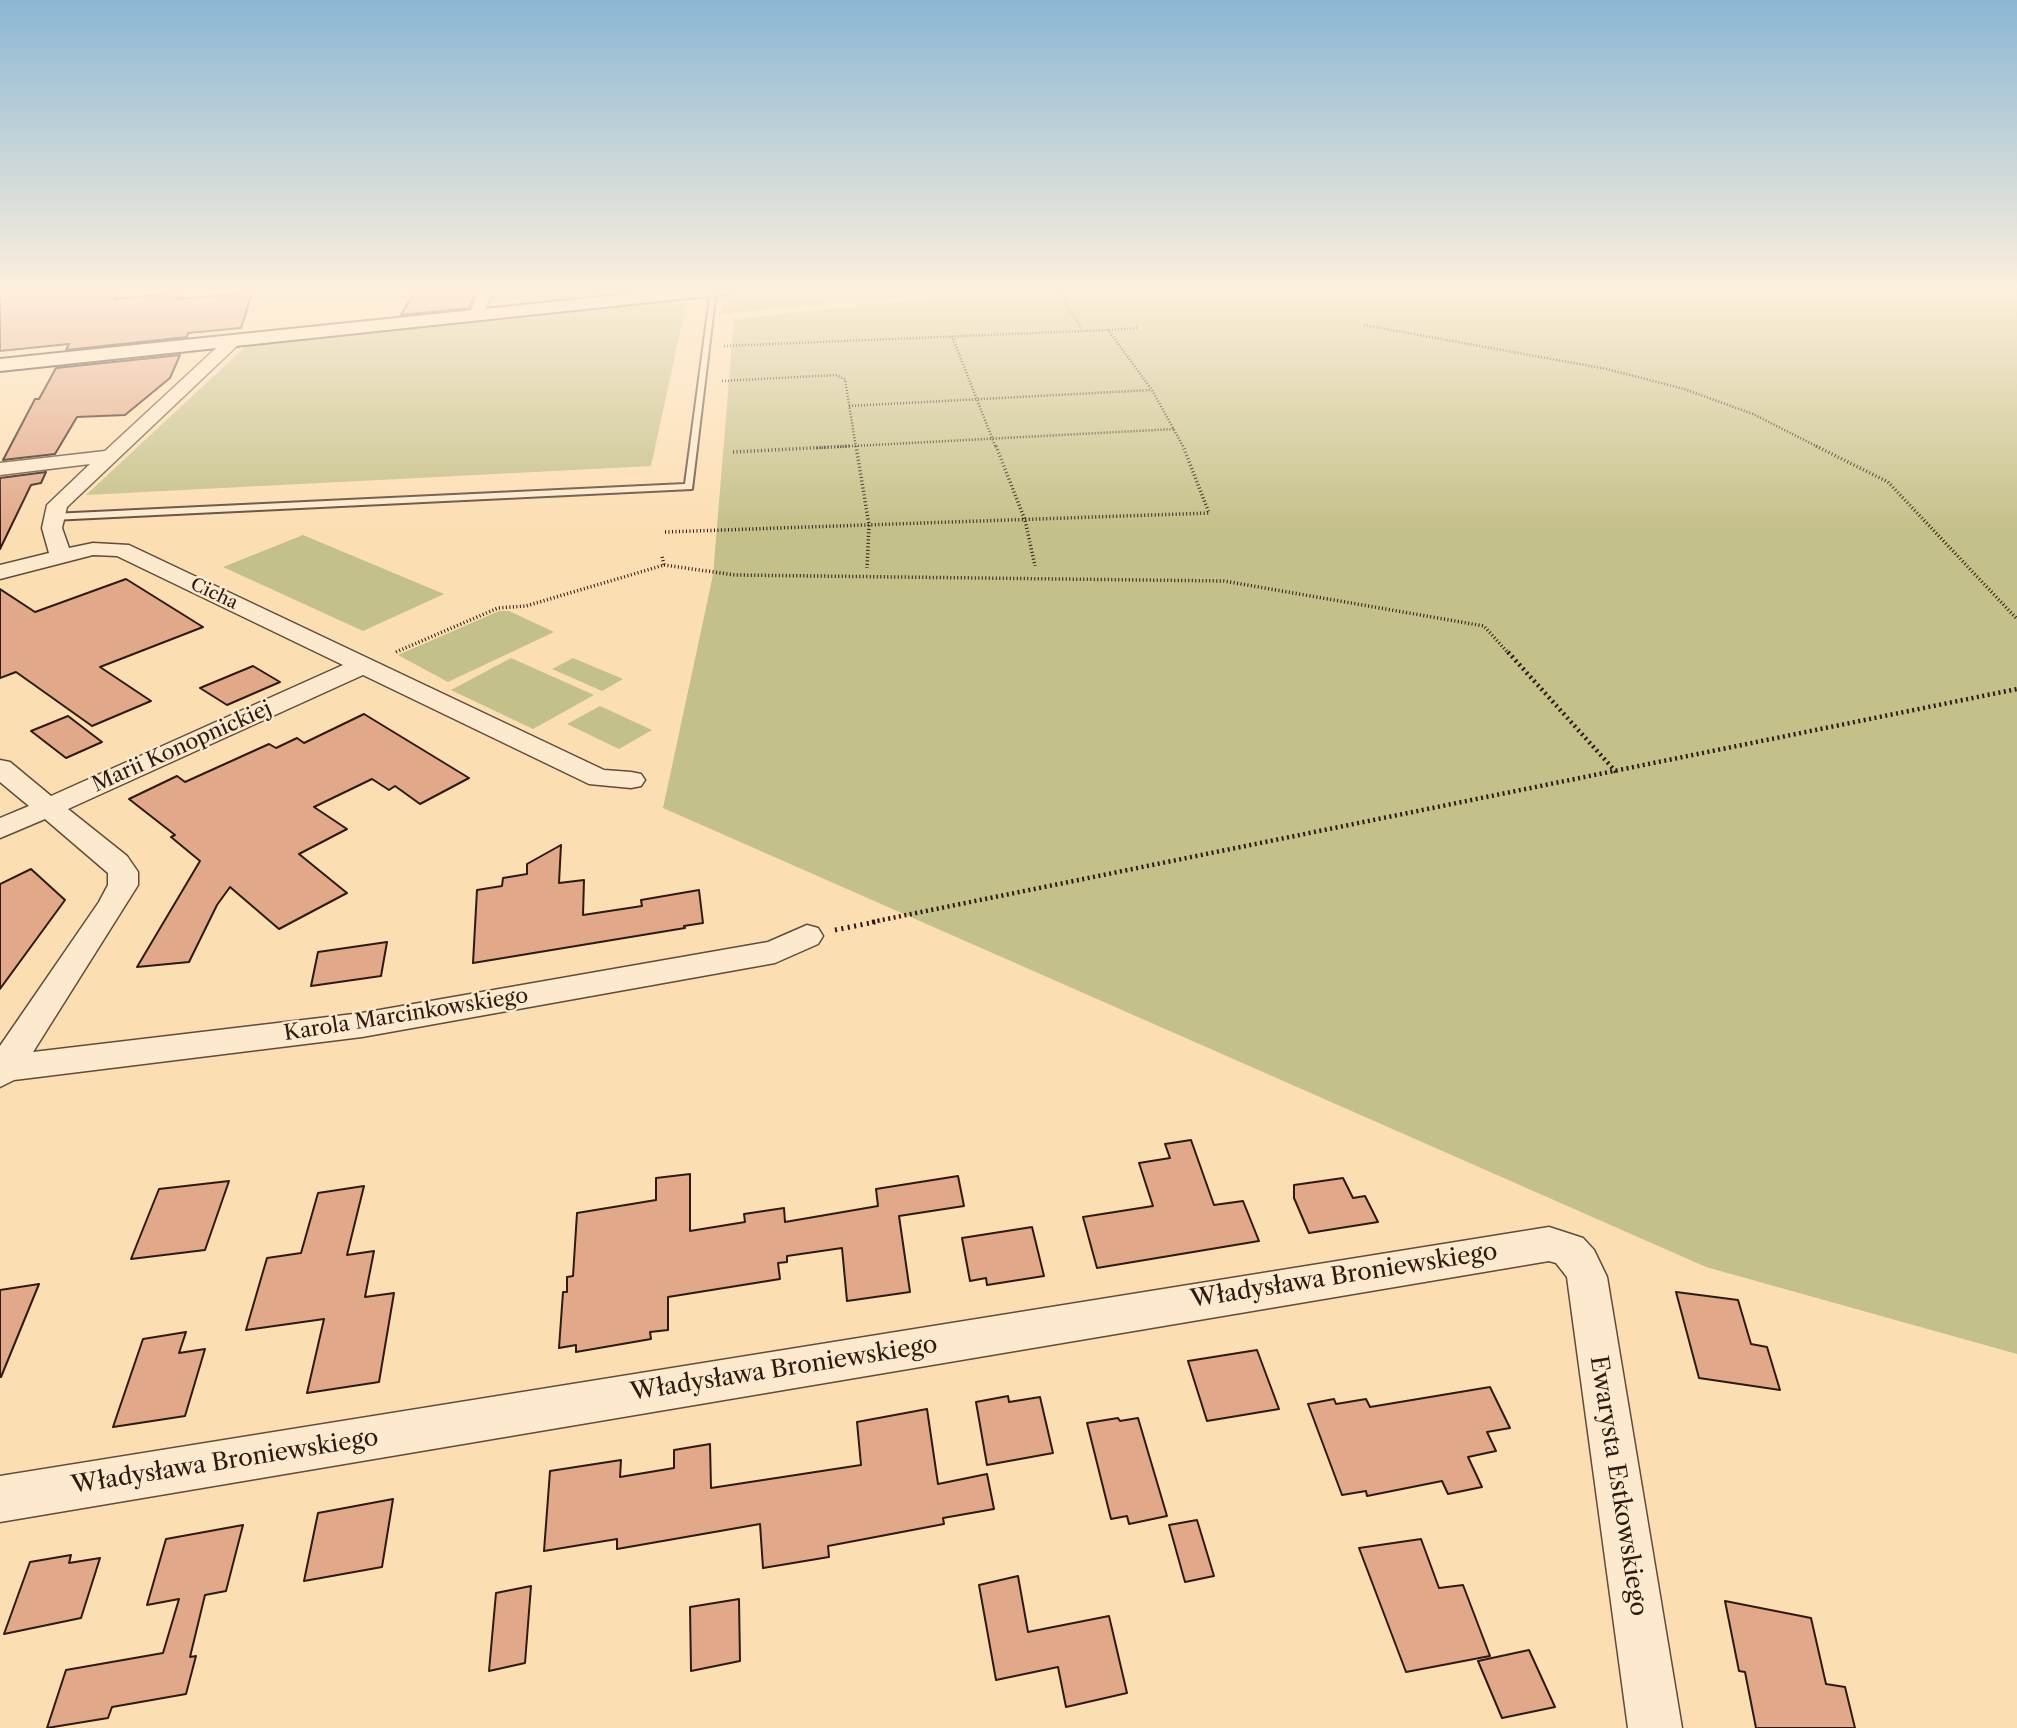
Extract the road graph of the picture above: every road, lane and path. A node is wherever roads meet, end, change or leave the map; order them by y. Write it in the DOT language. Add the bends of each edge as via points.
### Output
graph roads {
  1 [pos="201,370"];
  2 [pos="703,370"];
  3 [pos="965,370"];
  4 [pos="1137,370"];
  5 [pos="1609,370"];
  6 [pos="701,382"];
  7 [pos="1152,390"];
  8 [pos="977,399"];
  9 [pos="849,406"];
  10 [pos="1174,429"];
  11 [pos="993,438"];
  12 [pos="855,446"];
  13 [pos="733,453"];
  14 [pos="106,456"];
  15 [pos="0,469"];
  16 [pos="52,517"];
  17 [pos="1025,520"];
  18 [pos="869,525"];
  19 [pos="665,532"];
  20 [pos="61,556"];
  21 [pos="662,556"];
  22 [pos="664,565"];
  23 [pos="1035,566"];
  24 [pos="867,568"];
  25 [pos="0,572"];
  26 [pos="2017,619"];
  27 [pos="364,665"];
  28 [pos="396,681"];
  29 [pos="2017,689"];
  30 [pos="0,768"];
  31 [pos="1617,773"];
  32 [pos="631,780"];
  33 [pos="48,808"];
  34 [pos="0,829"];
  35 [pos="807,936"];
  36 [pos="1,1070"];
  37 [pos="1569,1250"];
  38 [pos="0,1499"];
  39 [pos="1655,1728"];
  1 -- 14 [label="street"];
  2 -- 6 [label="lane"];
  3 -- 8 [label="path"];
  4 -- 7 [label="path"];
  5 -- 26 [label="path" via="1684,389 1753,414 1888,482"];
  6 -- 9 [label="path" via="836,375 845,379"];
  6 -- 16 [label="lane" via="689,487"];
  7 -- 8 [label="path"];
  7 -- 10 [label="path"];
  8 -- 9 [label="path"];
  8 -- 11 [label="path"];
  9 -- 12 [label="path"];
  10 -- 11 [label="path"];
  10 -- 17 [label="path" via="1191,460 1209,513"];
  11 -- 12 [label="path"];
  11 -- 17 [label="path"];
  12 -- 13 [label="path"];
  12 -- 18 [label="path"];
  14 -- 15 [label="street"];
  14 -- 16 [label="street" via="66,494"];
  16 -- 20 [label="street"];
  17 -- 18 [label="path"];
  17 -- 23 [label="path"];
  18 -- 19 [label="path"];
  18 -- 24 [label="path"];
  20 -- 25 [label="street, Cicha"];
  20 -- 27 [label="street, Cicha" via="93,549 121,550"];
  21 -- 22 [label="path"];
  22 -- 28 [label="path" via="526,606 498,608 387,657 416,671"];
  22 -- 31 [label="path" via="735,575 1224,581 1484,626"];
  27 -- 28 [label="street, Cicha"];
  27 -- 33 [label="street, Marii Konopnickiej"];
  28 -- 32 [label="street, Cicha" via="599,778"];
  29 -- 31 [label="path"];
  30 -- 33 [label="street"];
  31 -- 35 [label="path"];
  33 -- 34 [label="street, Marii Konopnickiej"];
  33 -- 36 [label="street" via="116,863 123,872 123,885"];
  35 -- 36 [label="street, Karola Marcinkowskiego" via="775,952 362,1025"];
  37 -- 38 [label="street, Władysława Broniewskiego" via="1532,1245"];
  37 -- 39 [label="street, Ewarysta Estkowskiego" via="1587,1277"];
}
